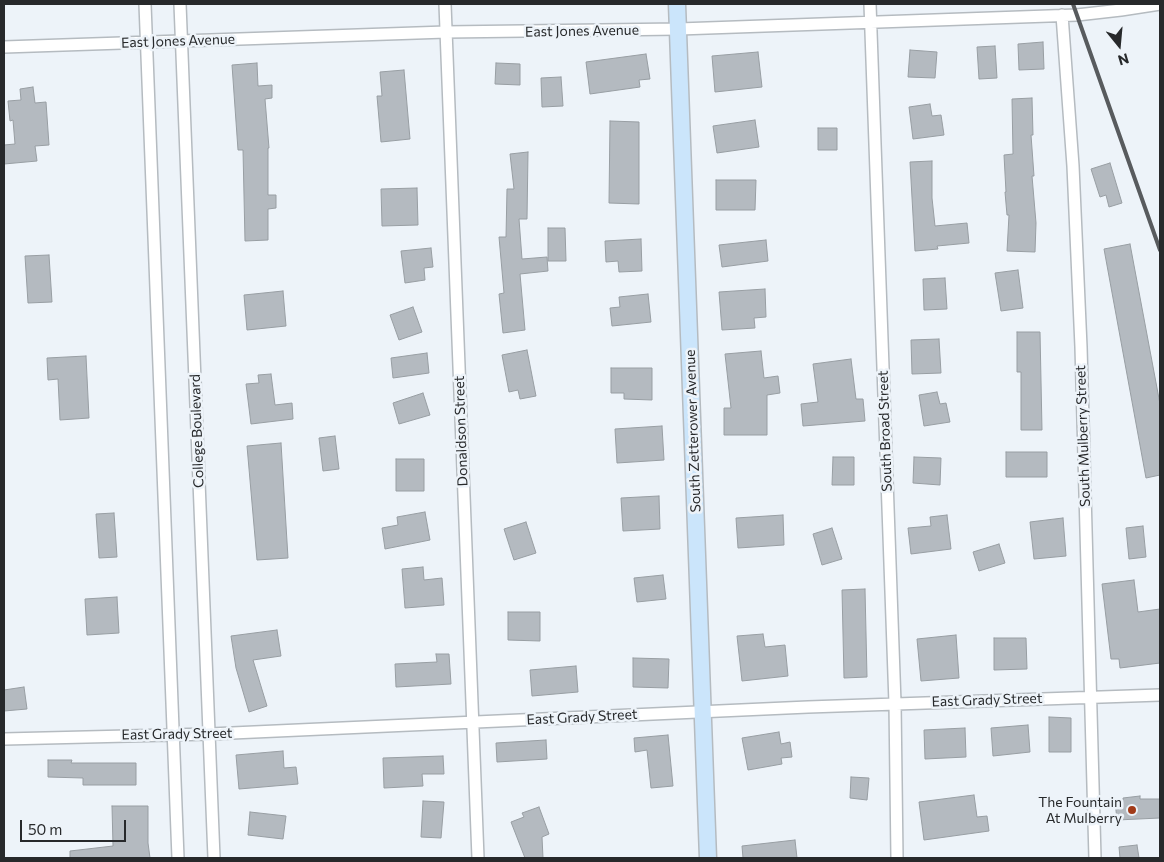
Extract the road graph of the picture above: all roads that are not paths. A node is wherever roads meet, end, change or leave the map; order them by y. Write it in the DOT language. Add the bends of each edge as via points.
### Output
graph roads {
  1 [pos="145,4"];
  2 [pos="180,4"];
  3 [pos="445,4"];
  4 [pos="677,4"];
  5 [pos="870,4"];
  6 [pos="1160,4"];
  7 [pos="1062,15"];
  8 [pos="872,22"];
  9 [pos="679,29"];
  10 [pos="446,32"];
  11 [pos="181,40"];
  12 [pos="146,41"];
  13 [pos="4,47"];
  14 [pos="1160,695"];
  15 [pos="1090,697"];
  16 [pos="895,703"];
  17 [pos="703,711"];
  18 [pos="471,723"];
  19 [pos="172,734"];
  20 [pos="210,734"];
  21 [pos="4,739"];
  22 [pos="178,858"];
  23 [pos="214,858"];
  24 [pos="478,858"];
  25 [pos="708,858"];
  26 [pos="897,858"];
  27 [pos="1095,858"];
  1 -- 12 [label="street"];
  2 -- 11 [label="street, College Boulevard"];
  3 -- 10 [label="street, Donaldson Street"];
  4 -- 9 [label="street, South Zetterower Avenue"];
  5 -- 8 [label="street, South Broad Street"];
  6 -- 7 [label="street, East Jones Avenue"];
  7 -- 8 [label="street, East Jones Avenue"];
  7 -- 15 [label="street, South Mulberry Street" via="1081,346"];
  8 -- 9 [label="street, East Jones Avenue"];
  8 -- 16 [label="street, South Broad Street"];
  9 -- 10 [label="street, East Jones Avenue"];
  9 -- 17 [label="street, South Zetterower Avenue"];
  10 -- 11 [label="street, East Jones Avenue"];
  10 -- 18 [label="street, Donaldson Street"];
  11 -- 12 [label="street, East Jones Avenue"];
  11 -- 20 [label="street, College Boulevard"];
  12 -- 13 [label="street, East Jones Avenue"];
  12 -- 19 [label="street"];
  14 -- 15 [label="street, East Grady Street"];
  15 -- 16 [label="street, East Grady Street"];
  15 -- 27 [label="street, South Mulberry Street"];
  16 -- 17 [label="street, East Grady Street"];
  16 -- 26 [label="street, South Broad Street"];
  17 -- 18 [label="street, East Grady Street"];
  17 -- 25 [label="street, South Zetterower Avenue"];
  18 -- 20 [label="street, East Grady Street"];
  18 -- 24 [label="street, Donaldson Street"];
  19 -- 20 [label="street, East Grady Street"];
  19 -- 21 [label="street, East Grady Street"];
  19 -- 22 [label="street"];
  20 -- 23 [label="street, College Boulevard"];
}
